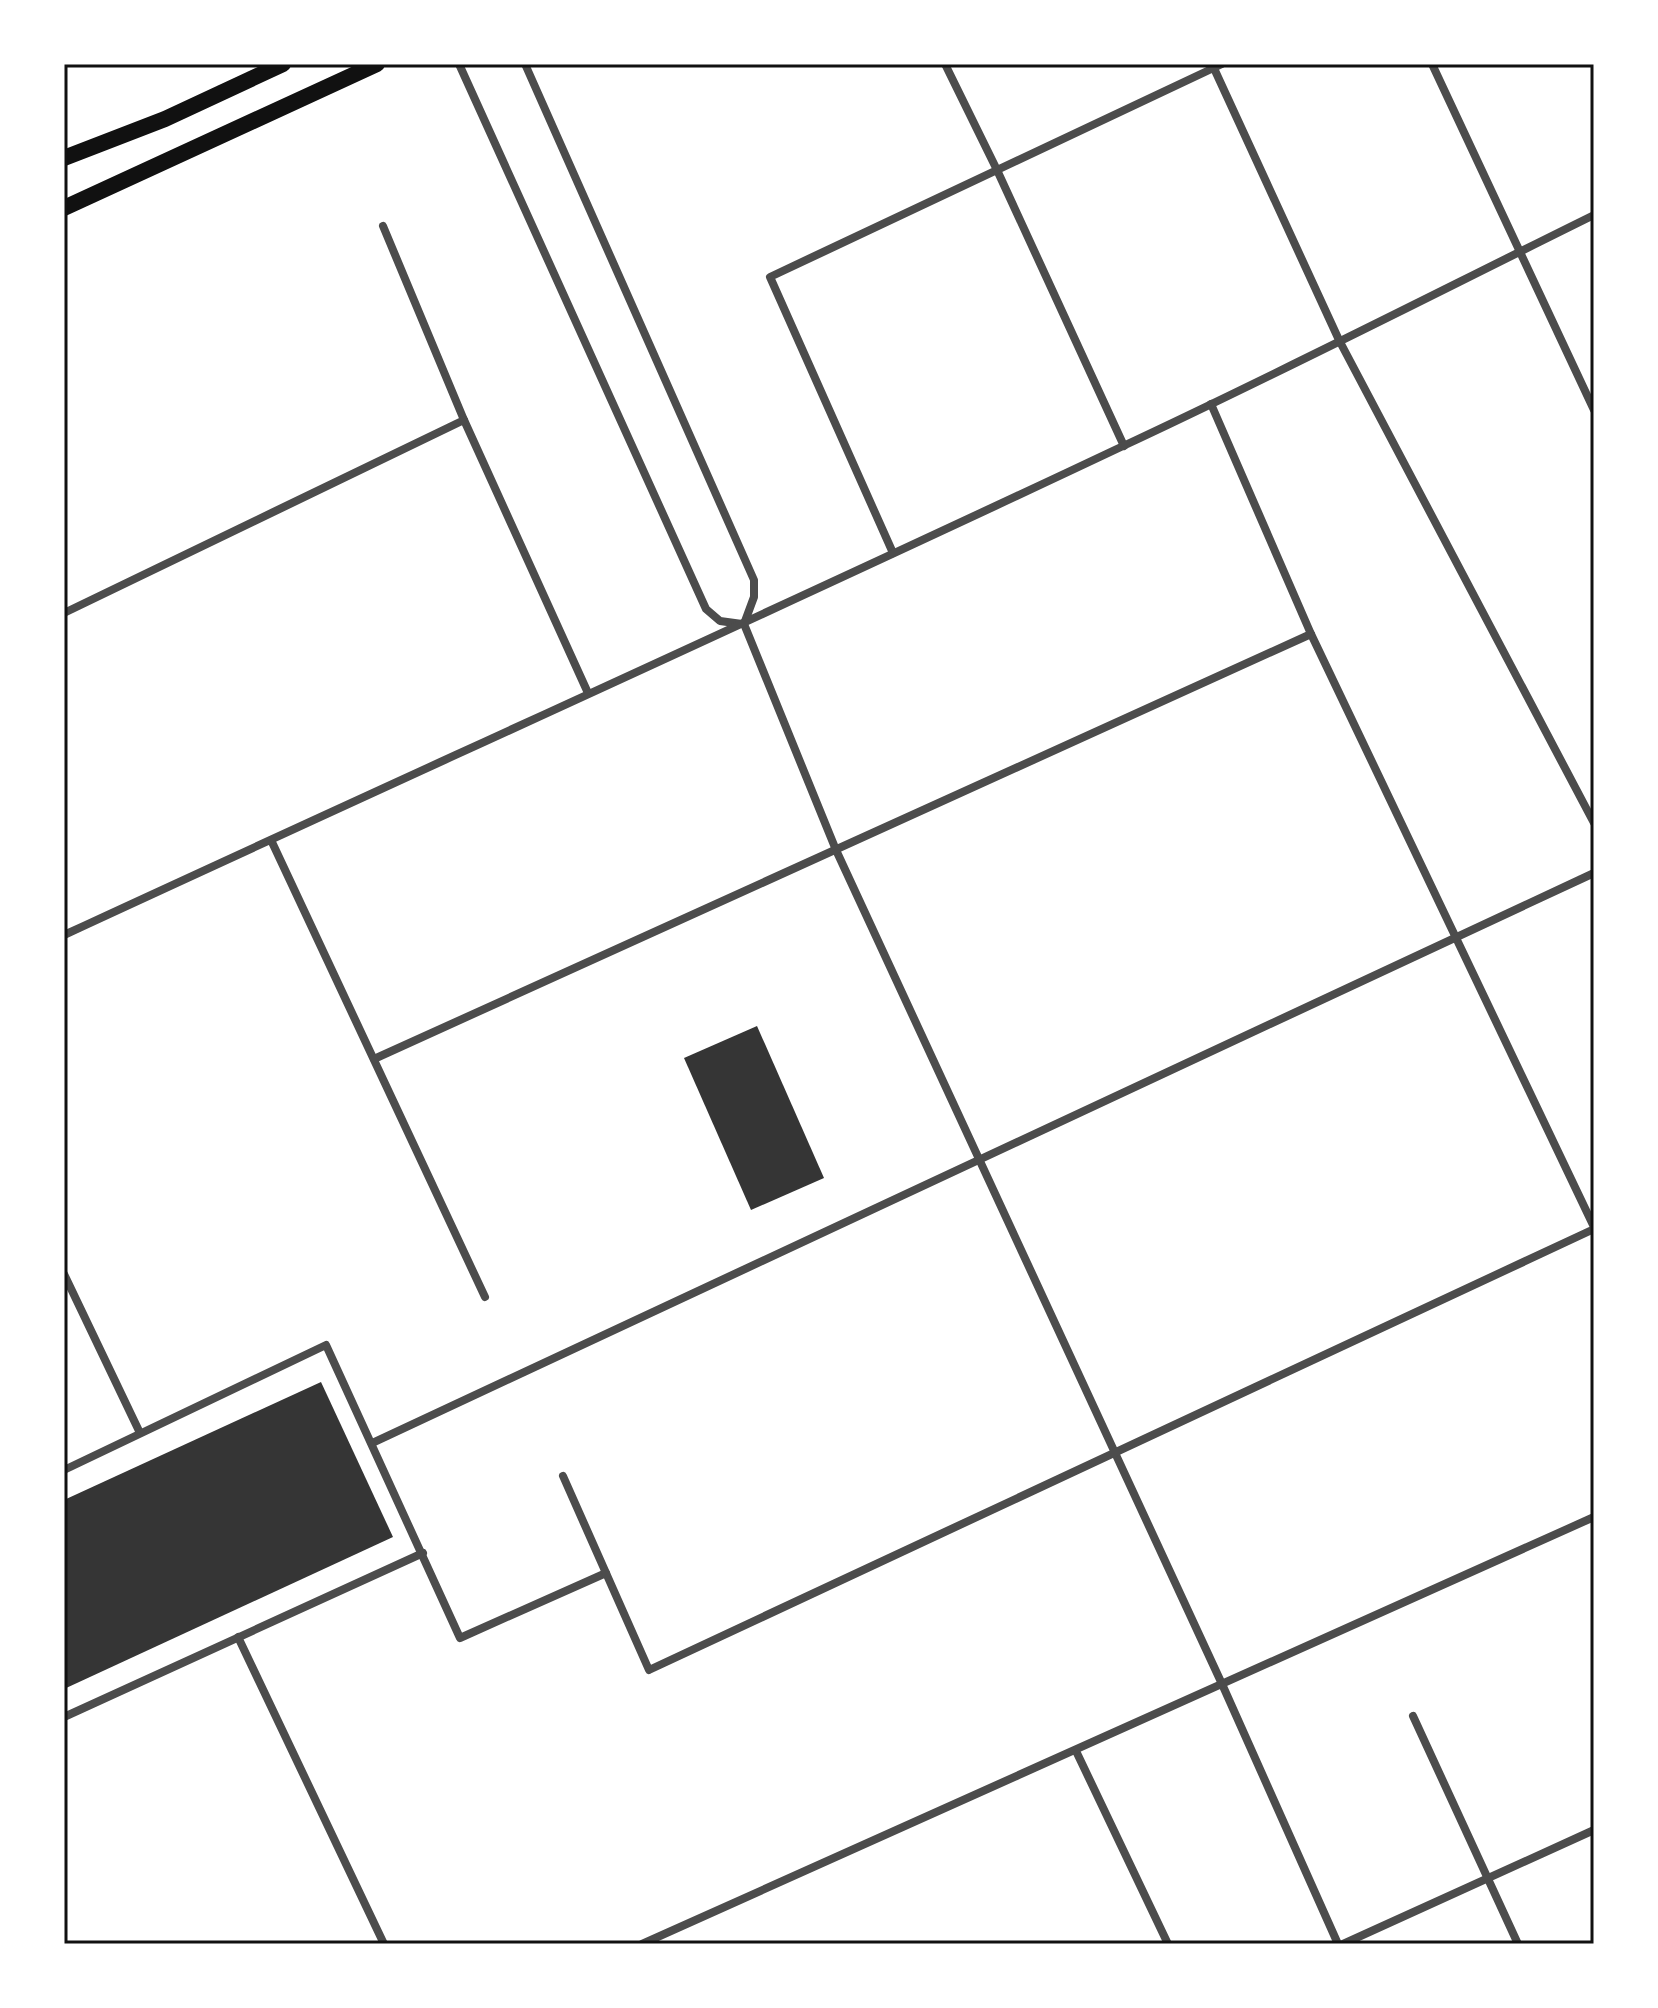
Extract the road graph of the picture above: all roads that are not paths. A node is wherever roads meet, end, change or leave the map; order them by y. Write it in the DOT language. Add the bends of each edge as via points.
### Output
graph roads {
  1 [pos="283,64"];
  2 [pos="377,64"];
  3 [pos="459,64"];
  4 [pos="525,64"];
  5 [pos="945,64"];
  6 [pos="1432,64"];
  7 [pos="1216,65"];
  8 [pos="64,158"];
  9 [pos="997,170"];
  10 [pos="64,208"];
  11 [pos="1594,215"];
  12 [pos="383,226"];
  13 [pos="1520,252"];
  14 [pos="1339,340"];
  15 [pos="1211,404"];
  16 [pos="1594,410"];
  17 [pos="464,420"];
  18 [pos="1124,446"];
  19 [pos="893,553"];
  20 [pos="64,613"];
  21 [pos="744,624"];
  22 [pos="1311,634"];
  23 [pos="588,693"];
  24 [pos="1594,823"];
  25 [pos="271,840"];
  26 [pos="836,850"];
  27 [pos="1594,873"];
  28 [pos="64,935"];
  29 [pos="1456,938"];
  30 [pos="374,1059"];
  31 [pos="979,1160"];
  32 [pos="1594,1228"];
  33 [pos="64,1274"];
  34 [pos="485,1297"];
  35 [pos="140,1433"];
  36 [pos="372,1443"];
  37 [pos="1114,1453"];
  38 [pos="64,1470"];
  39 [pos="563,1476"];
  40 [pos="1594,1517"];
  41 [pos="423,1553"];
  42 [pos="606,1573"];
  43 [pos="238,1637"];
  44 [pos="1222,1684"];
  45 [pos="1413,1716"];
  46 [pos="64,1717"];
  47 [pos="1076,1751"];
  48 [pos="1594,1830"];
  49 [pos="1488,1878"];
  50 [pos="384,1944"];
  51 [pos="642,1944"];
  52 [pos="1168,1944"];
  53 [pos="1340,1944"];
  54 [pos="1518,1944"];
  1 -- 8 [label="main road"];
  2 -- 10 [label="main road"];
  3 -- 21 [label="street" via="706,609 720,621"];
  4 -- 21 [label="street" via="754,580"];
  5 -- 9 [label="street"];
  6 -- 13 [label="street"];
  7 -- 9 [label="street"];
  7 -- 14 [label="street"];
  9 -- 18 [label="street"];
  9 -- 19 [label="street" via="770,277"];
  11 -- 13 [label="street"];
  12 -- 17 [label="street"];
  13 -- 14 [label="street"];
  13 -- 16 [label="street"];
  14 -- 15 [label="street"];
  14 -- 24 [label="street"];
  15 -- 18 [label="street"];
  15 -- 22 [label="street"];
  17 -- 20 [label="street"];
  17 -- 23 [label="street"];
  18 -- 19 [label="street"];
  19 -- 21 [label="street"];
  21 -- 23 [label="street"];
  21 -- 26 [label="street"];
  22 -- 26 [label="street"];
  22 -- 29 [label="street"];
  23 -- 25 [label="street"];
  25 -- 28 [label="street"];
  25 -- 30 [label="street"];
  26 -- 30 [label="street"];
  26 -- 31 [label="street"];
  27 -- 29 [label="street"];
  29 -- 31 [label="street"];
  29 -- 32 [label="street"];
  30 -- 34 [label="street"];
  31 -- 36 [label="street"];
  31 -- 37 [label="street"];
  32 -- 37 [label="street"];
  33 -- 35 [label="street"];
  35 -- 36 [label="street" via="326,1345"];
  35 -- 38 [label="street"];
  36 -- 41 [label="street"];
  37 -- 42 [label="street" via="649,1670"];
  37 -- 44 [label="street"];
  39 -- 42 [label="street"];
  40 -- 44 [label="street"];
  41 -- 42 [label="street" via="460,1638"];
  41 -- 43 [label="street"];
  43 -- 46 [label="street"];
  43 -- 50 [label="street"];
  44 -- 47 [label="street"];
  44 -- 53 [label="street"];
  45 -- 49 [label="street"];
  47 -- 51 [label="street"];
  47 -- 52 [label="street"];
  48 -- 49 [label="street"];
  49 -- 53 [label="street"];
  49 -- 54 [label="street"];
}
